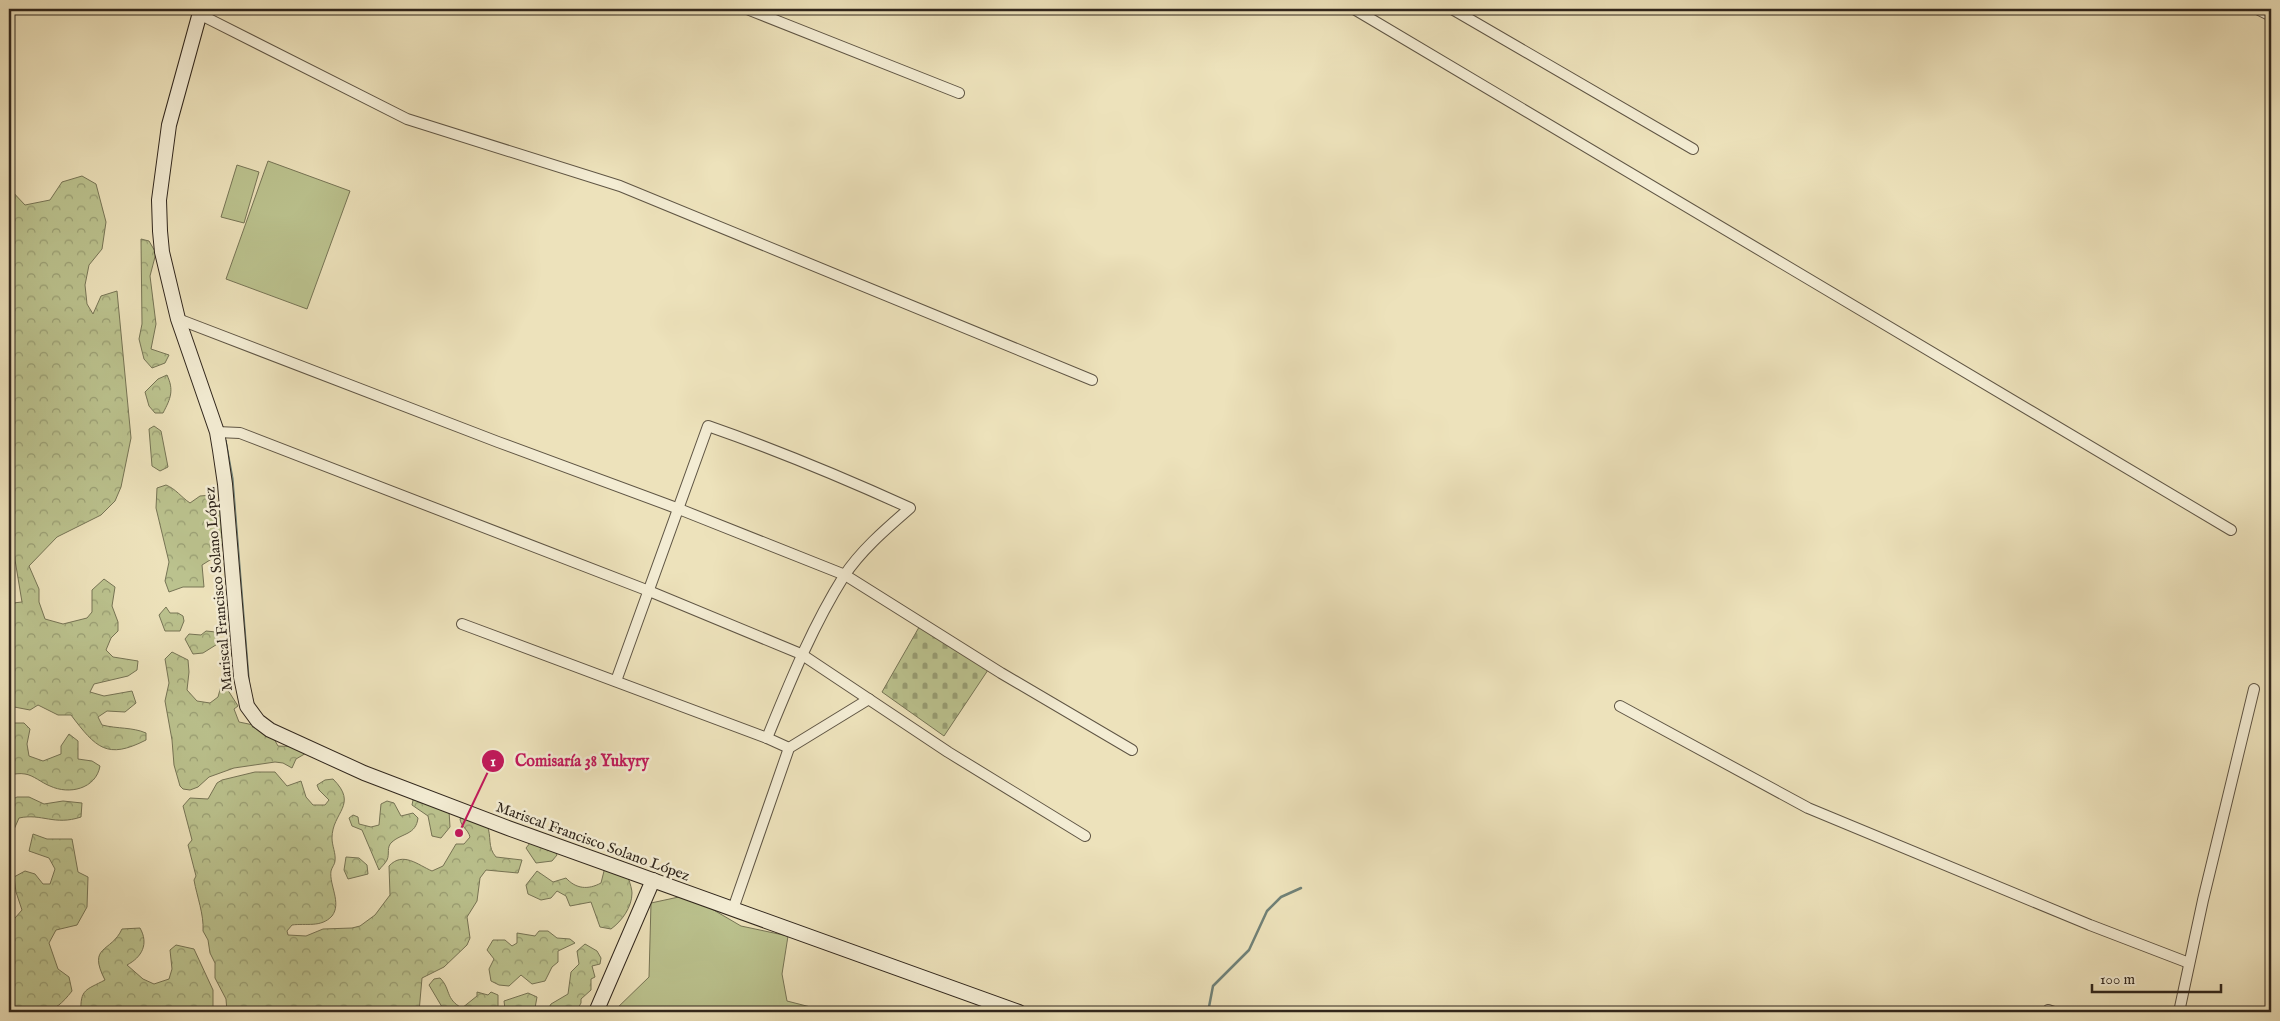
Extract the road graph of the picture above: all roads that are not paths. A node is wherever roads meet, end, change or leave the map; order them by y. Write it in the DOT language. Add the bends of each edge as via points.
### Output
graph roads {
  1 [pos="747,9"];
  2 [pos="1354,9"];
  3 [pos="1452,9"];
  4 [pos="2257,9"];
  5 [pos="200,11"];
  6 [pos="2271,16"];
  7 [pos="959,93"];
  8 [pos="1693,149"];
  9 [pos="178,319"];
  10 [pos="1092,380"];
  11 [pos="216,432"];
  12 [pos="678,509"];
  13 [pos="2231,530"];
  14 [pos="845,575"];
  15 [pos="648,591"];
  16 [pos="462,624"];
  17 [pos="801,654"];
  18 [pos="616,681"];
  19 [pos="2254,689"];
  20 [pos="869,699"];
  21 [pos="1620,706"];
  22 [pos="767,738"];
  23 [pos="790,748"];
  24 [pos="1132,750"];
  25 [pos="1085,836"];
  26 [pos="652,880"];
  27 [pos="733,909"];
  28 [pos="2190,963"];
  29 [pos="596,1012"];
  30 [pos="1019,1012"];
  31 [pos="2179,1012"];
  1 -- 7 [label="street"];
  2 -- 13 [label="street"];
  3 -- 8 [label="street"];
  4 -- 6 [label="street"];
  5 -- 9 [label="street, Mariscal Francisco Solano López" via="169,125 159,200 162,252"];
  5 -- 10 [label="street" via="407,118 620,186"];
  9 -- 11 [label="street, Mariscal Francisco Solano López"];
  9 -- 12 [label="street"];
  11 -- 15 [label="street" via="240,433"];
  11 -- 26 [label="street, Mariscal Francisco Solano López" via="225,484 241,677 247,706 258,721 364,773"];
  12 -- 14 [label="street"];
  12 -- 14 [label="street" via="708,426 811,464 910,508 884,530"];
  12 -- 15 [label="street"];
  14 -- 17 [label="street"];
  14 -- 24 [label="street"];
  15 -- 17 [label="street"];
  15 -- 18 [label="street"];
  16 -- 18 [label="street"];
  17 -- 20 [label="street"];
  17 -- 22 [label="street"];
  18 -- 22 [label="street"];
  19 -- 28 [label="street"];
  20 -- 23 [label="street"];
  20 -- 25 [label="street"];
  21 -- 28 [label="street" via="1808,808"];
  22 -- 23 [label="street"];
  23 -- 27 [label="street"];
  26 -- 27 [label="street, Mariscal Francisco Solano López"];
  26 -- 29 [label="street"];
  27 -- 30 [label="street, Mariscal Francisco Solano López"];
  28 -- 31 [label="street"];
}
